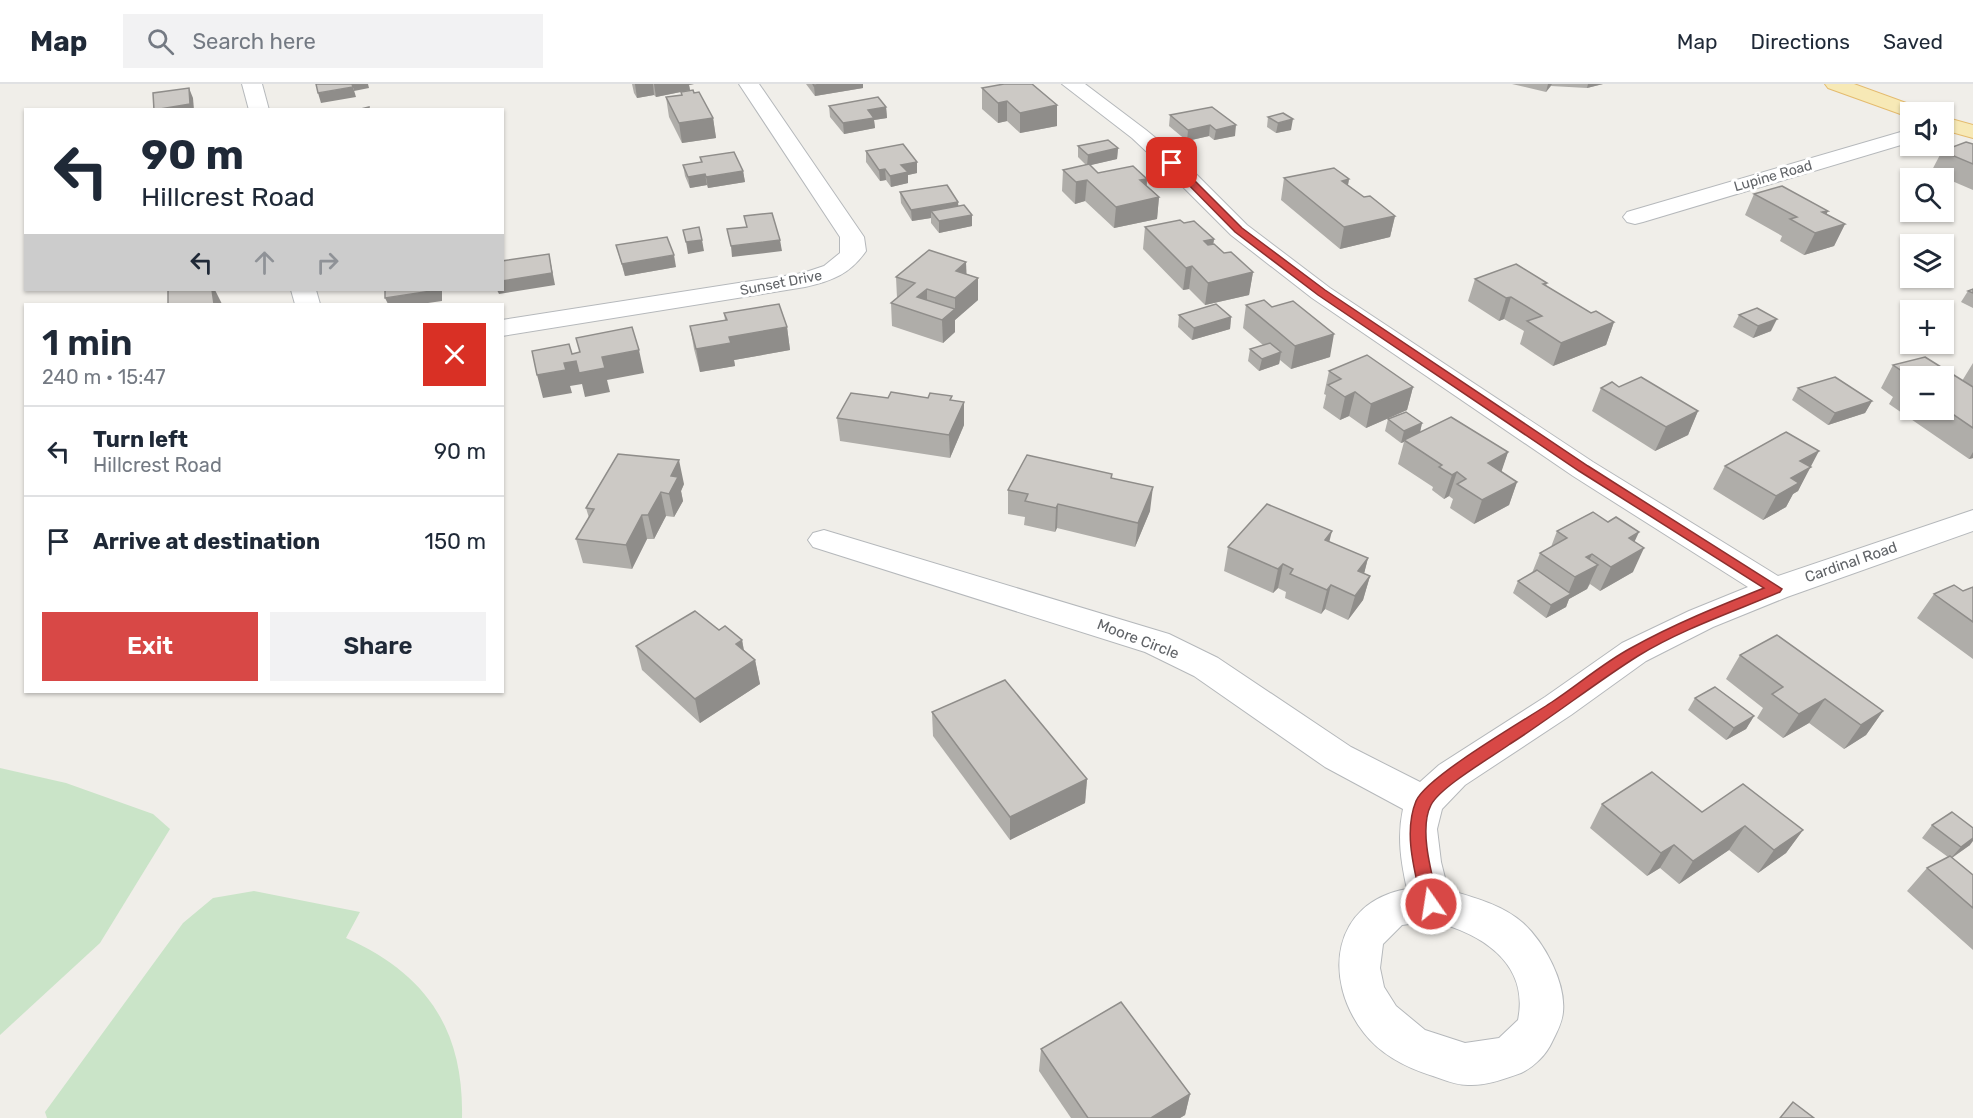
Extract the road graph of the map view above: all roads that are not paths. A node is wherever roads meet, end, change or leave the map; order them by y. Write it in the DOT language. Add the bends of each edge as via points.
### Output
graph roads {
  1 [pos="252,84"];
  2 [pos="749,84"];
  3 [pos="1072,84"];
  4 [pos="1835,84"];
  5 [pos="1900,107"];
  6 [pos="258,108"];
  7 [pos="1954,126"];
  8 [pos="1973,132"];
  9 [pos="1900,138"];
  10 [pos="1635,217"];
  11 [pos="504,328"];
  12 [pos="1973,520"];
  13 [pos="824,540"];
  14 [pos="1775,589"];
  15 [pos="1424,802"];
  16 [pos="1431,904"];
  1 -- 6 [label="street"];
  2 -- 11 [label="street, Sunset Drive" via="852,237 854,251 846,264 805,280"];
  3 -- 14 [label="street" via="1138,134 1239,230 1312,286 1583,469"];
  4 -- 5 [label="main road"];
  7 -- 8 [label="main road"];
  9 -- 10 [label="street, Lupine Road"];
  12 -- 14 [label="street, Cardinal Road"];
  13 -- 15 [label="street, Moore Circle" via="1157,643 1206,667 1338,757"];
  14 -- 15 [label="street, Cardinal Road" via="1634,652 1452,775"];
  15 -- 16 [label="street" via="1418,829"];
  16 -- 16 [label="street" via="1389,912 1363,940 1357,964 1361,987 1375,1015 1391,1033 1427,1055 1469,1065 1511,1056 1534,1036 1542,1010 1542,993 1532,966 1507,935 1470,912"];
}
